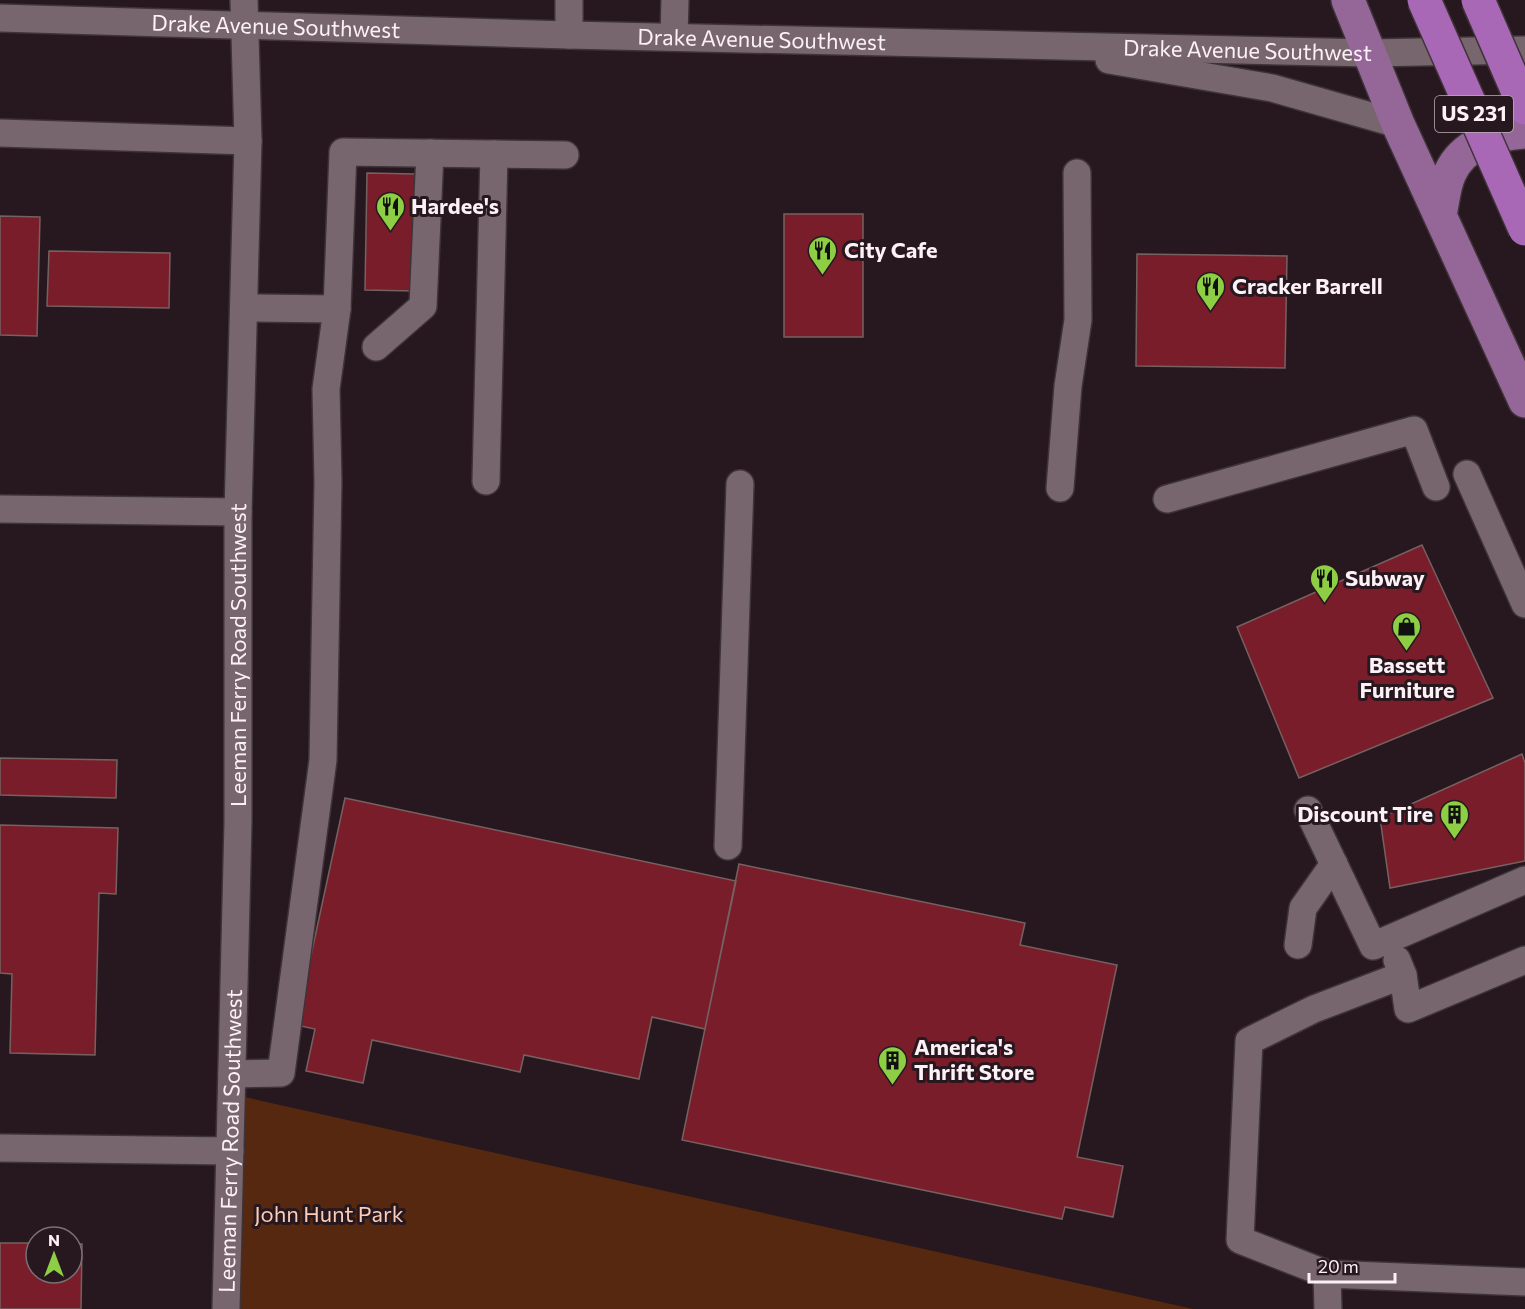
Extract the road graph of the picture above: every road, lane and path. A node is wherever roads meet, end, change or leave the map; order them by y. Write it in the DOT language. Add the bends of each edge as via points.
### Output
graph roads {
  1 [pos="569,0"];
  2 [pos="675,0"];
  3 [pos="1348,0"];
  4 [pos="1424,0"];
  5 [pos="1478,0"];
  6 [pos="243,13"];
  7 [pos="0,18"];
  8 [pos="569,35"];
  9 [pos="674,37"];
  10 [pos="1016,44"];
  11 [pos="1525,50"];
  12 [pos="1369,53"];
  13 [pos="1525,108"];
  14 [pos="1398,124"];
  15 [pos="1525,132"];
  16 [pos="0,133"];
  17 [pos="248,141"];
  18 [pos="430,153"];
  19 [pos="494,154"];
  20 [pos="565,155"];
  21 [pos="1077,173"];
  22 [pos="1440,215"];
  23 [pos="1525,229"];
  24 [pos="244,308"];
  25 [pos="337,309"];
  26 [pos="376,348"];
  27 [pos="1525,401"];
  28 [pos="1467,474"];
  29 [pos="486,481"];
  30 [pos="740,484"];
  31 [pos="1436,487"];
  32 [pos="1060,488"];
  33 [pos="1167,499"];
  34 [pos="0,510"];
  35 [pos="238,512"];
  36 [pos="1525,604"];
  37 [pos="1308,810"];
  38 [pos="728,846"];
  39 [pos="1334,864"];
  40 [pos="1525,880"];
  41 [pos="1389,939"];
  42 [pos="1298,945"];
  43 [pos="1525,960"];
  44 [pos="1402,975"];
  45 [pos="232,1074"];
  46 [pos="0,1148"];
  47 [pos="230,1151"];
  48 [pos="1327,1274"];
  49 [pos="1525,1282"];
  50 [pos="226,1309"];
  51 [pos="1328,1309"];
  1 -- 8 [label="street"];
  2 -- 9 [label="street"];
  3 -- 12 [label="main road"];
  4 -- 23 [label="highway, US 231, bridge"];
  5 -- 13 [label="highway, US 231, bridge"];
  6 -- 7 [label="street, Drake Avenue Southwest"];
  6 -- 8 [label="street, Drake Avenue Southwest"];
  6 -- 17 [label="street, Leeman Ferry Road Southwest"];
  8 -- 9 [label="street, Drake Avenue Southwest"];
  9 -- 10 [label="street, Drake Avenue Southwest"];
  10 -- 12 [label="street, Drake Avenue Southwest"];
  10 -- 14 [label="street" via="1272,88"];
  11 -- 12 [label="street, Drake Avenue Southwest"];
  12 -- 14 [label="main road"];
  14 -- 22 [label="main road"];
  15 -- 22 [label="main road" via="1500,134 1470,148 1457,160 1449,175"];
  16 -- 17 [label="street"];
  17 -- 24 [label="street, Leeman Ferry Road Southwest"];
  18 -- 19 [label="street"];
  18 -- 25 [label="street" via="343,152"];
  18 -- 26 [label="street" via="423,306"];
  19 -- 20 [label="street"];
  19 -- 29 [label="street"];
  21 -- 32 [label="street" via="1078,320"];
  22 -- 27 [label="main road"];
  24 -- 25 [label="street"];
  24 -- 35 [label="street, Leeman Ferry Road Southwest"];
  25 -- 45 [label="street" via="326,389 323,760 281,1072"];
  28 -- 36 [label="street"];
  30 -- 38 [label="street"];
  31 -- 33 [label="street" via="1414,430"];
  34 -- 35 [label="street"];
  35 -- 45 [label="street, Leeman Ferry Road Southwest" via="239,743"];
  37 -- 39 [label="street"];
  39 -- 41 [label="street" via="1373,946"];
  39 -- 42 [label="street" via="1302,908"];
  40 -- 41 [label="street"];
  41 -- 44 [label="street"];
  43 -- 44 [label="street" via="1408,1009"];
  44 -- 48 [label="street" via="1249,1041 1240,1240"];
  45 -- 47 [label="street, Leeman Ferry Road Southwest"];
  46 -- 47 [label="street"];
  47 -- 50 [label="street, Leeman Ferry Road Southwest"];
  48 -- 49 [label="street"];
  48 -- 51 [label="street"];
}
